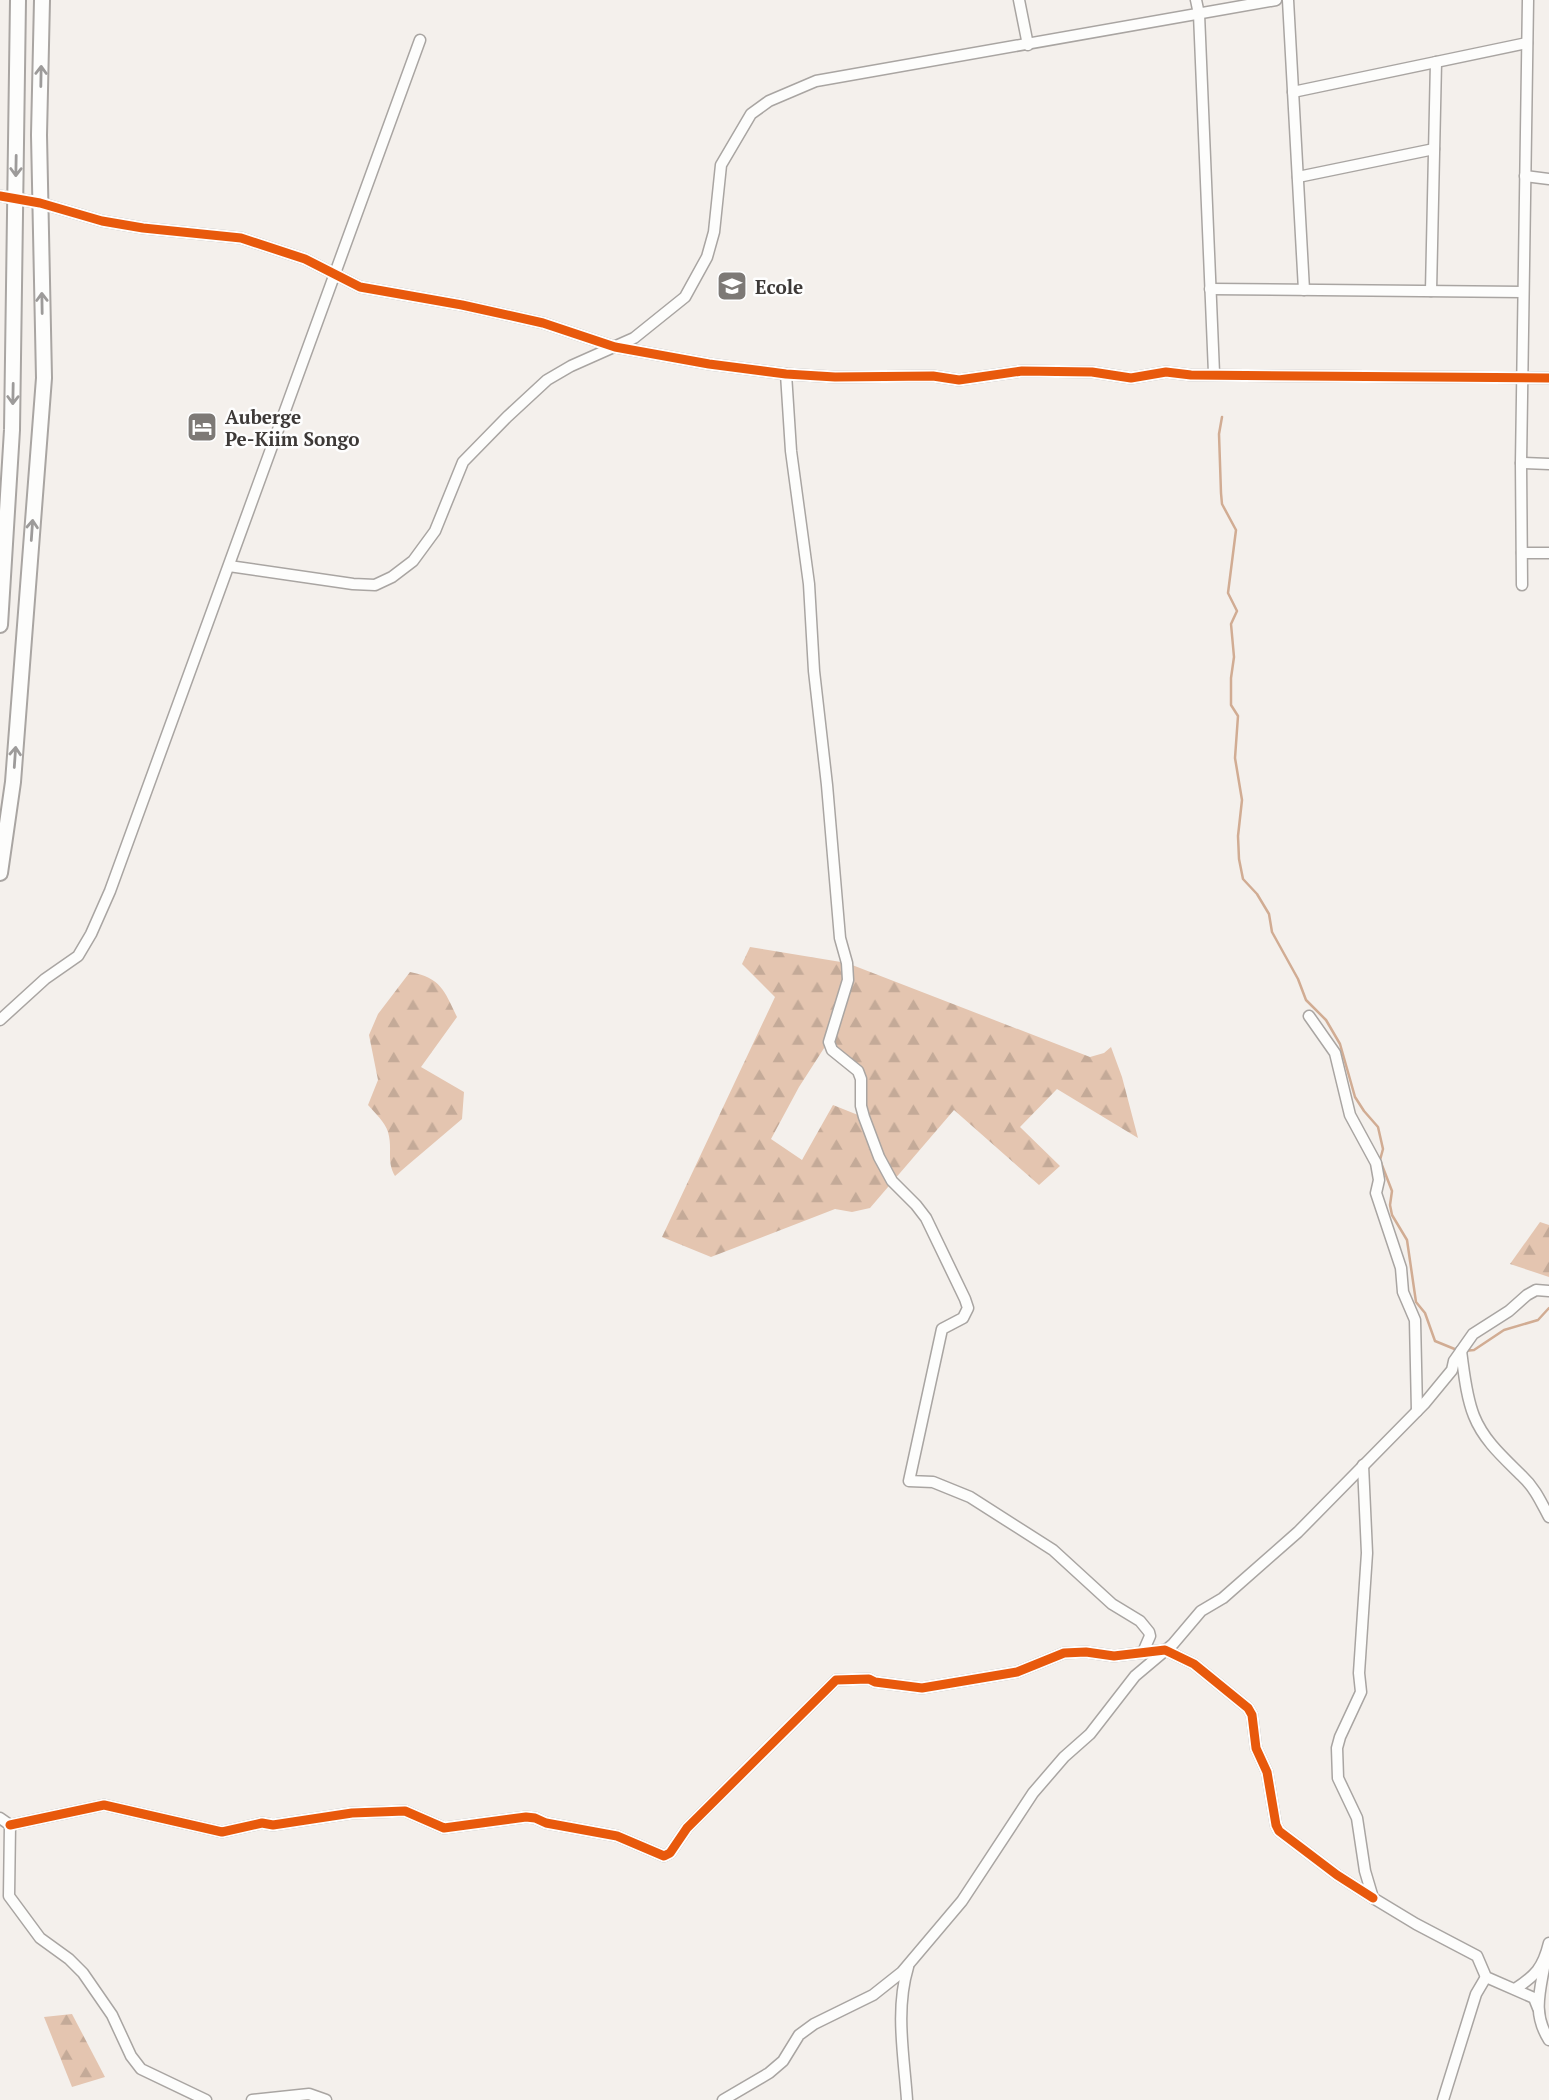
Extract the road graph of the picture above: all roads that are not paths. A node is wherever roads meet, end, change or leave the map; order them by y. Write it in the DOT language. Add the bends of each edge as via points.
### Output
graph roads {
  1 [pos="18,0"];
  2 [pos="42,0"];
  3 [pos="1019,0"];
  4 [pos="1196,0"];
  5 [pos="1276,0"];
  6 [pos="1288,0"];
  7 [pos="1528,0"];
  8 [pos="1199,14"];
  9 [pos="420,40"];
  10 [pos="1527,43"];
  11 [pos="1028,45"];
  12 [pos="1436,62"];
  13 [pos="1293,92"];
  14 [pos="1434,149"];
  15 [pos="1525,176"];
  16 [pos="1298,177"];
  17 [pos="1549,179"];
  18 [pos="0,195"];
  19 [pos="16,198"];
  20 [pos="40,203"];
  21 [pos="335,273"];
  22 [pos="1210,289"];
  23 [pos="1304,290"];
  24 [pos="1431,291"];
  25 [pos="1523,292"];
  26 [pos="615,346"];
  27 [pos="1214,373"];
  28 [pos="786,374"];
  29 [pos="1522,377"];
  30 [pos="1549,378"];
  31 [pos="1521,463"];
  32 [pos="1549,464"];
  33 [pos="4,504"];
  34 [pos="1522,553"];
  35 [pos="1549,553"];
  36 [pos="229,566"];
  37 [pos="1522,586"];
  38 [pos="0,625"];
  39 [pos="0,873"];
  40 [pos="1309,1016"];
  41 [pos="0,1020"];
  42 [pos="1549,1291"];
  43 [pos="1461,1351"];
  44 [pos="1417,1411"];
  45 [pos="1363,1465"];
  46 [pos="1549,1517"];
  47 [pos="1165,1650"];
  48 [pos="1143,1653"];
  49 [pos="0,1818"];
  50 [pos="10,1825"];
  51 [pos="1373,1898"];
  52 [pos="1549,1943"];
  53 [pos="1545,1962"];
  54 [pos="909,1963"];
  55 [pos="1486,1977"];
  56 [pos="1515,1989"];
  57 [pos="1538,2008"];
  58 [pos="1549,2040"];
  59 [pos="206,2100"];
  60 [pos="253,2100"];
  61 [pos="326,2100"];
  62 [pos="723,2100"];
  63 [pos="907,2100"];
  64 [pos="1443,2100"];
  1 -- 19 [label="highway, one-way"];
  20 -- 2 [label="highway, one-way"];
  3 -- 11 [label="street"];
  4 -- 8 [label="street"];
  5 -- 8 [label="street"];
  6 -- 13 [label="street"];
  7 -- 10 [label="street"];
  8 -- 11 [label="street"];
  8 -- 22 [label="street"];
  9 -- 21 [label="street"];
  10 -- 12 [label="street"];
  10 -- 15 [label="street"];
  11 -- 26 [label="street" via="816,81 760,107 751,114 721,165 714,232 707,257 685,297 634,338"];
  12 -- 13 [label="street"];
  12 -- 14 [label="street"];
  13 -- 16 [label="street"];
  14 -- 16 [label="street"];
  14 -- 24 [label="street"];
  15 -- 17 [label="street"];
  15 -- 25 [label="street"];
  16 -- 23 [label="street"];
  18 -- 19 [label="street"];
  19 -- 20 [label="street"];
  19 -- 33 [label="highway, one-way" via="12,430"];
  20 -- 21 [label="street" via="102,221 241,238"];
  39 -- 20 [label="highway, one-way" via="13,782 44,378"];
  21 -- 26 [label="street" via="360,287 530,320"];
  21 -- 36 [label="street"];
  22 -- 23 [label="street"];
  22 -- 27 [label="street"];
  23 -- 24 [label="street"];
  24 -- 25 [label="street"];
  25 -- 29 [label="street"];
  26 -- 28 [label="street"];
  26 -- 36 [label="street" via="547,380 472,450 435,531 413,561 392,577 375,585 352,584"];
  27 -- 28 [label="street" via="1166,372 1131,378 1022,371 959,380"];
  27 -- 29 [label="street"];
  28 -- 48 [label="street" via="840,938 848,972 829,1042 832,1050 858,1071 861,1106 879,1157 892,1181 926,1218 968,1308 962,1318 942,1329 909,1480 933,1482 970,1497 1053,1550 1112,1604 1140,1621 1150,1636"];
  29 -- 30 [label="street"];
  29 -- 31 [label="street"];
  31 -- 32 [label="street"];
  31 -- 34 [label="street"];
  33 -- 38 [label="highway"];
  34 -- 35 [label="street"];
  34 -- 37 [label="street"];
  36 -- 41 [label="street" via="91,934 78,956"];
  40 -- 44 [label="street" via="1335,1053 1350,1115 1376,1163 1376,1193 1415,1320"];
  42 -- 43 [label="street" via="1536,1290 1527,1296 1473,1334"];
  43 -- 44 [label="street" via="1452,1370"];
  43 -- 46 [label="street" via="1474,1417 1501,1457 1536,1491"];
  44 -- 45 [label="street"];
  45 -- 47 [label="street" via="1298,1532 1223,1598 1201,1611"];
  45 -- 51 [label="street" via="1367,1553 1361,1692 1337,1748 1338,1778 1357,1818"];
  47 -- 48 [label="street"];
  47 -- 51 [label="street" via="1194,1664 1248,1708 1279,1831"];
  47 -- 54 [label="street" via="1135,1676 1090,1734 1033,1793 962,1901"];
  48 -- 50 [label="street" via="1064,1653 1017,1672 922,1688 869,1679 836,1680 687,1828 664,1857 617,1836 536,1818 444,1828 405,1811 262,1823 222,1832 104,1805"];
  49 -- 50 [label="street"];
  50 -- 59 [label="street" via="12,1903 45,1943 83,1973 141,2069"];
  51 -- 55 [label="street" via="1477,1956"];
  52 -- 53 [label="street"];
  53 -- 56 [label="street"];
  53 -- 57 [label="street"];
  54 -- 62 [label="street" via="873,1995 799,2035 783,2061 769,2073"];
  54 -- 63 [label="street" via="900,2006"];
  55 -- 56 [label="street"];
  55 -- 64 [label="street" via="1476,1994"];
  56 -- 57 [label="street" via="1534,1998"];
  57 -- 58 [label="street" via="1540,2026"];
  60 -- 61 [label="street" via="309,2094"];
}
